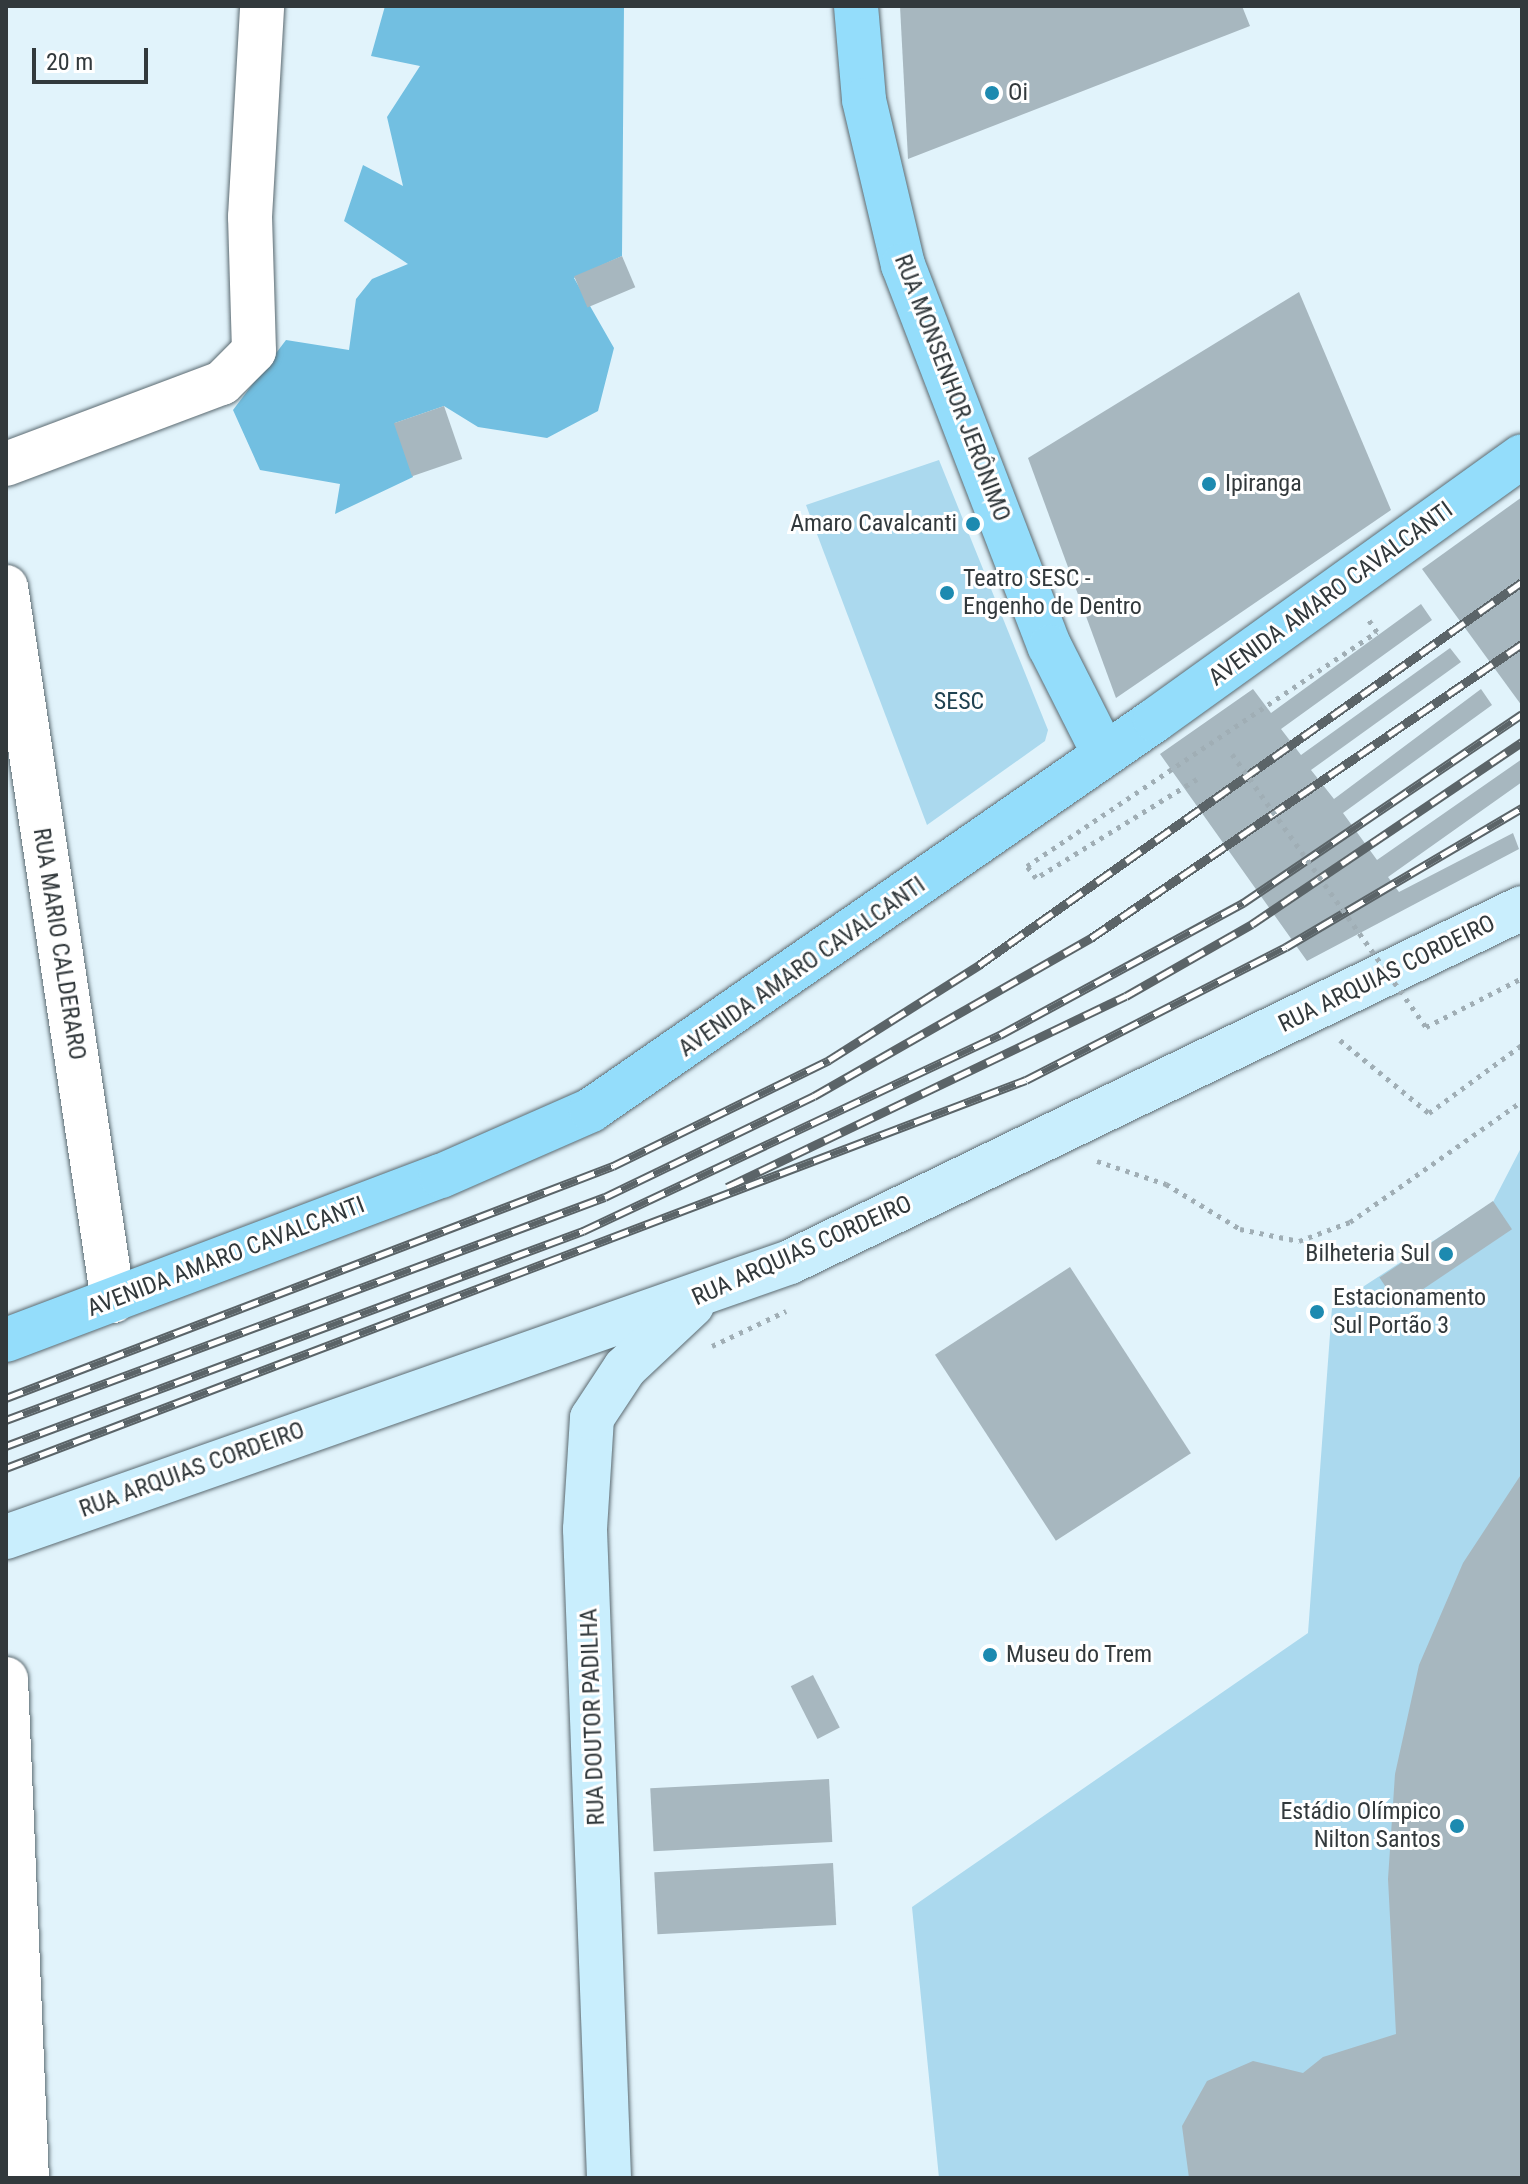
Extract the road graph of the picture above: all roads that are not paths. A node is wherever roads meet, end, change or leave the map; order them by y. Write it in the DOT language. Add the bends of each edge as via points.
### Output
graph roads {
  1 [pos="262,6"];
  2 [pos="856,6"];
  3 [pos="1522,456"];
  4 [pos="6,464"];
  5 [pos="6,587"];
  6 [pos="1104,754"];
  7 [pos="1522,908"];
  8 [pos="700,1298"];
  9 [pos="113,1301"];
  10 [pos="6,1340"];
  11 [pos="6,1537"];
  12 [pos="6,1679"];
  13 [pos="27,2178"];
  14 [pos="609,2178"];
  1 -- 4 [label="street" via="250,217 254,351 222,383"];
  2 -- 6 [label="main road, RUA MONSENHOR JERÔNIMO" via="864,100 903,265 1050,647"];
  3 -- 6 [label="main road, AVENIDA AMARO CAVALCANTI"];
  5 -- 9 [label="street, RUA MARIO CALDERARO"];
  6 -- 9 [label="main road, AVENIDA AMARO CAVALCANTI" via="591,1110 511,1148"];
  7 -- 8 [label="main road, RUA ARQUIAS CORDEIRO" via="856,1231"];
  8 -- 11 [label="main road, RUA ARQUIAS CORDEIRO" via="524,1353"];
  8 -- 14 [label="main road, RUA DOUTOR PADILHA" via="625,1368 592,1418 585,1529"];
  9 -- 10 [label="main road, AVENIDA AMARO CAVALCANTI"];
  12 -- 13 [label="street"];
}
